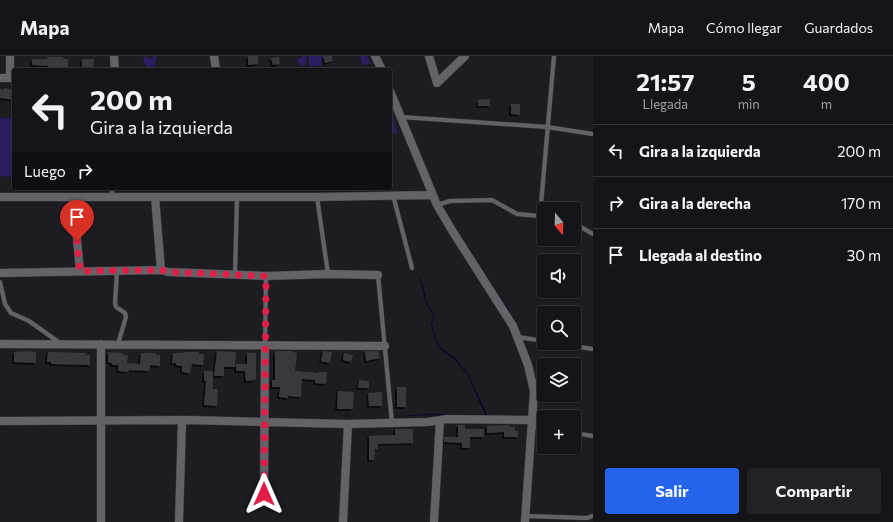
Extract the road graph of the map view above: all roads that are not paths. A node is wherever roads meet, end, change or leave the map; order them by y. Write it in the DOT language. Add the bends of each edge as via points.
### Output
graph roads {
  1 [pos="10,56"];
  2 [pos="114,56"];
  3 [pos="214,56"];
  4 [pos="375,56"];
  5 [pos="429,56"];
  6 [pos="465,56"];
  7 [pos="554,56"];
  8 [pos="115,68"];
  9 [pos="216,68"];
  10 [pos="381,68"];
  11 [pos="0,78"];
  12 [pos="12,78"];
  13 [pos="392,96"];
  14 [pos="401,117"];
  15 [pos="547,127"];
  16 [pos="593,134"];
  17 [pos="112,192"];
  18 [pos="394,195"];
  19 [pos="432,195"];
  20 [pos="0,197"];
  21 [pos="73,197"];
  22 [pos="155,197"];
  23 [pos="237,197"];
  24 [pos="316,197"];
  25 [pos="542,202"];
  26 [pos="437,205"];
  27 [pos="537,216"];
  28 [pos="581,227"];
  29 [pos="593,234"];
  30 [pos="412,268"];
  31 [pos="161,270"];
  32 [pos="80,271"];
  33 [pos="117,271"];
  34 [pos="0,272"];
  35 [pos="328,274"];
  36 [pos="378,275"];
  37 [pos="235,276"];
  38 [pos="266,276"];
  39 [pos="0,282"];
  40 [pos="518,337"];
  41 [pos="537,340"];
  42 [pos="0,344"];
  43 [pos="62,344"];
  44 [pos="101,344"];
  45 [pos="118,344"];
  46 [pos="266,346"];
  47 [pos="385,346"];
  48 [pos="581,348"];
  49 [pos="593,350"];
  50 [pos="182,420"];
  51 [pos="440,420"];
  52 [pos="0,421"];
  53 [pos="101,421"];
  54 [pos="265,423"];
  55 [pos="392,423"];
  56 [pos="532,423"];
  57 [pos="348,424"];
  58 [pos="537,425"];
  59 [pos="581,434"];
  60 [pos="593,436"];
  61 [pos="264,494"];
  62 [pos="593,516"];
  63 [pos="525,519"];
  64 [pos="586,520"];
  65 [pos="101,522"];
  66 [pos="179,522"];
  67 [pos="343,522"];
  68 [pos="434,522"];
  1 -- 12 [label="street"];
  2 -- 8 [label="street"];
  3 -- 9 [label="street"];
  4 -- 10 [label="street"];
  5 -- 6 [label="street" via="437,83"];
  7 -- 15 [label="lane"];
  11 -- 12 [label="street"];
  13 -- 14 [label="street"];
  14 -- 15 [label="lane"];
  14 -- 19 [label="street"];
  15 -- 16 [label="lane"];
  15 -- 25 [label="lane"];
  17 -- 21 [label="street"];
  17 -- 22 [label="street"];
  18 -- 19 [label="street"];
  18 -- 24 [label="street"];
  18 -- 30 [label="lane"];
  19 -- 26 [label="street"];
  20 -- 21 [label="street"];
  21 -- 32 [label="street"];
  22 -- 23 [label="street"];
  22 -- 31 [label="street"];
  23 -- 24 [label="street"];
  23 -- 37 [label="lane"];
  24 -- 35 [label="lane"];
  26 -- 27 [label="lane" via="450,201 492,200 517,214"];
  26 -- 40 [label="street"];
  28 -- 29 [label="lane"];
  31 -- 33 [label="street"];
  31 -- 37 [label="street"];
  32 -- 33 [label="street"];
  32 -- 34 [label="street"];
  33 -- 45 [label="lane" via="115,303 126,317"];
  35 -- 36 [label="street"];
  35 -- 38 [label="street"];
  36 -- 47 [label="lane"];
  37 -- 38 [label="street"];
  38 -- 46 [label="lane"];
  39 -- 43 [label="lane" via="5,304 11,313 29,321"];
  40 -- 41 [label="lane"];
  40 -- 56 [label="street" via="532,378"];
  42 -- 43 [label="street"];
  43 -- 44 [label="street"];
  44 -- 45 [label="street"];
  44 -- 53 [label="street"];
  45 -- 46 [label="street"];
  46 -- 47 [label="street"];
  46 -- 54 [label="street"];
  47 -- 55 [label="lane"];
  48 -- 49 [label="lane"];
  50 -- 53 [label="street"];
  50 -- 54 [label="street"];
  50 -- 66 [label="street"];
  51 -- 55 [label="street"];
  51 -- 56 [label="street"];
  51 -- 68 [label="street"];
  52 -- 53 [label="street"];
  53 -- 65 [label="street"];
  54 -- 57 [label="street"];
  54 -- 61 [label="street"];
  55 -- 57 [label="street"];
  56 -- 58 [label="lane"];
  56 -- 63 [label="street"];
  57 -- 67 [label="street"];
  59 -- 60 [label="lane"];
  62 -- 64 [label="lane"];
  63 -- 64 [label="lane"];
}
